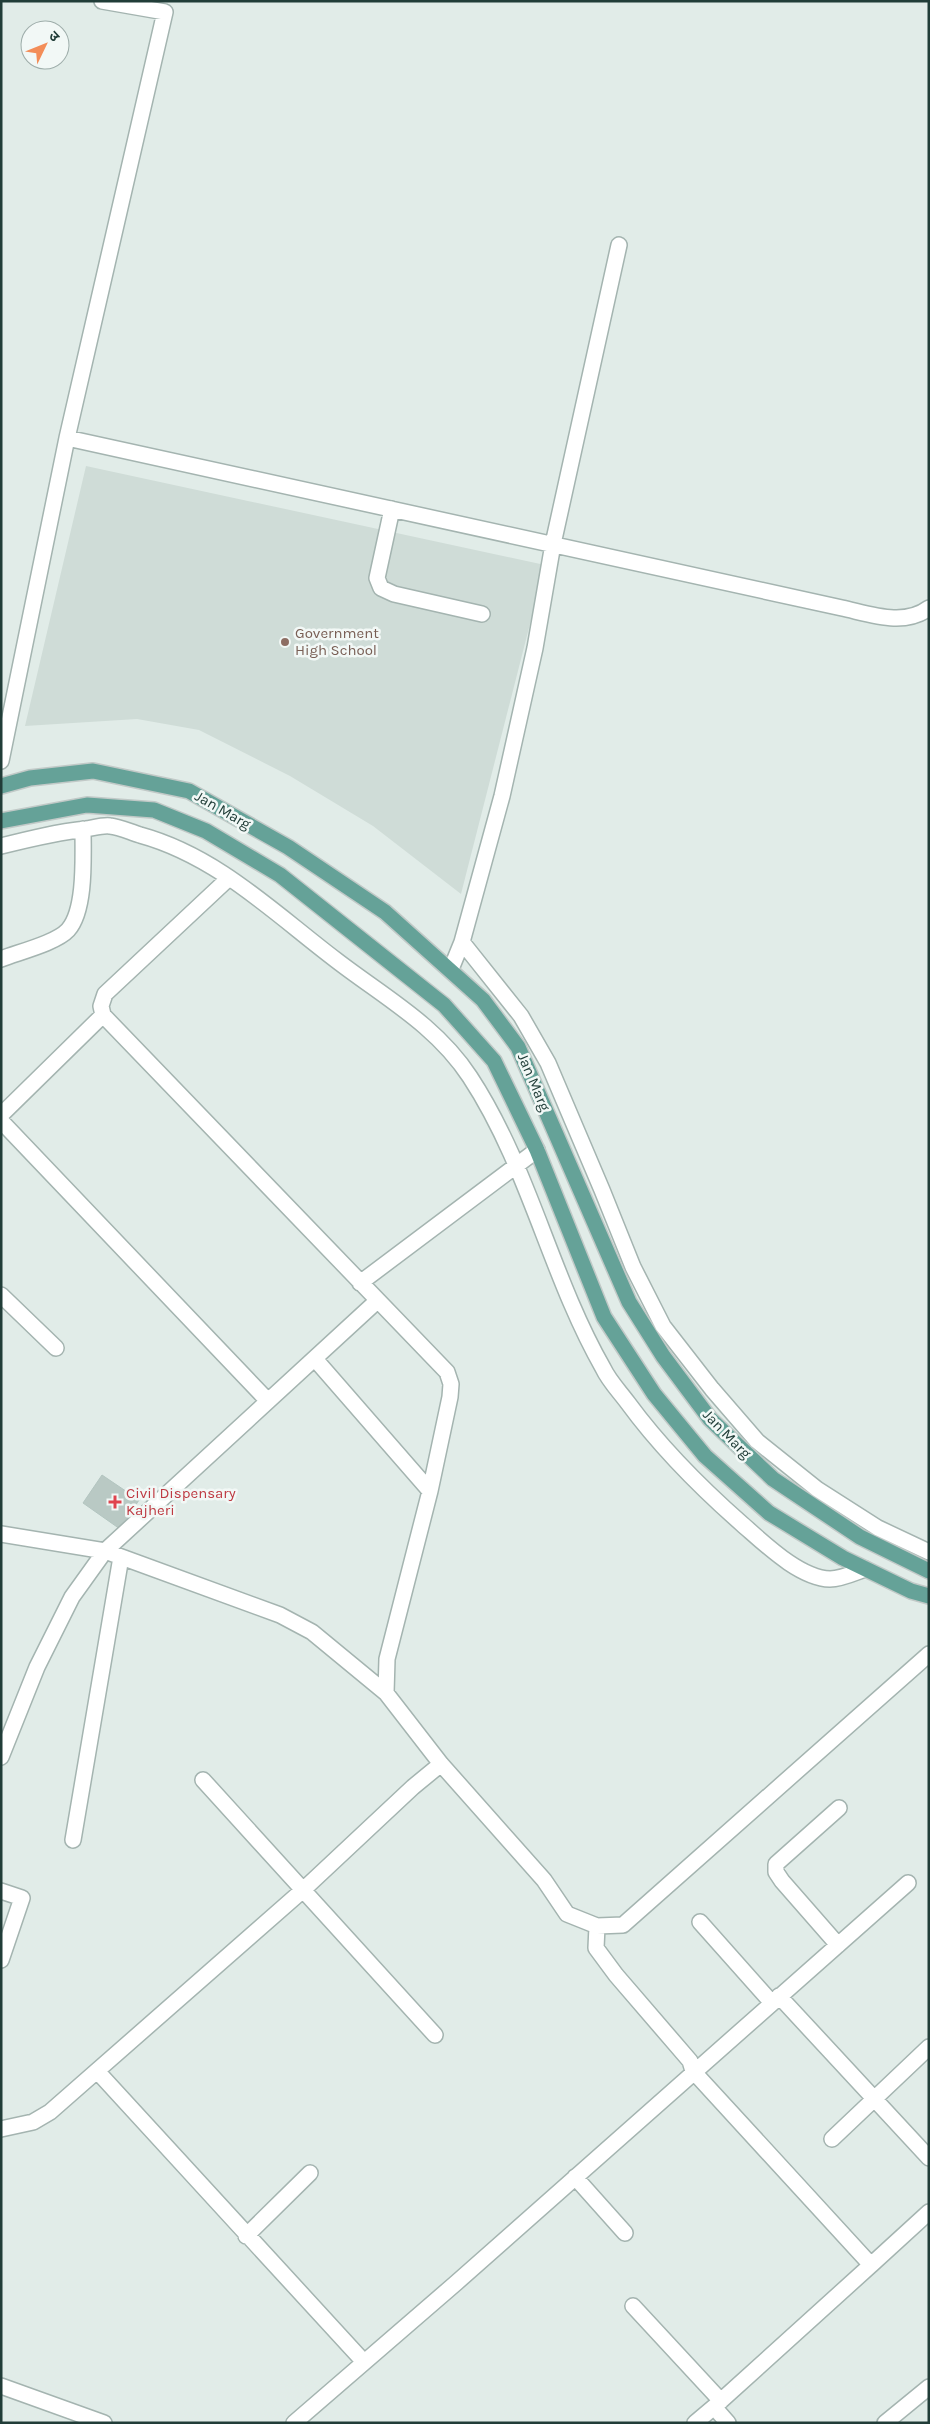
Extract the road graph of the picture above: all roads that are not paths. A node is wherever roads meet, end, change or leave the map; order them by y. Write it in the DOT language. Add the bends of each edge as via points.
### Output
graph roads {
  1 [pos="102,1"];
  2 [pos="166,6"];
  3 [pos="619,245"];
  4 [pos="68,438"];
  5 [pos="392,509"];
  6 [pos="553,544"];
  7 [pos="929,608"];
  8 [pos="482,614"];
  9 [pos="3,742"];
  10 [pos="1,761"];
  11 [pos="1,786"];
  12 [pos="1,821"];
  13 [pos="83,829"];
  14 [pos="1,846"];
  15 [pos="229,878"];
  16 [pos="462,942"];
  17 [pos="1,959"];
  18 [pos="451,969"];
  19 [pos="103,1015"];
  20 [pos="1,1115"];
  21 [pos="1,1121"];
  22 [pos="537,1150"];
  23 [pos="517,1164"];
  24 [pos="360,1283"];
  25 [pos="1,1295"];
  26 [pos="377,1301"];
  27 [pos="56,1348"];
  28 [pos="315,1359"];
  29 [pos="268,1401"];
  30 [pos="430,1491"];
  31 [pos="1,1534"];
  32 [pos="104,1551"];
  33 [pos="929,1552"];
  34 [pos="121,1557"];
  35 [pos="865,1569"];
  36 [pos="929,1571"];
  37 [pos="929,1596"];
  38 [pos="929,1654"];
  39 [pos="386,1693"];
  40 [pos="1,1757"];
  41 [pos="441,1764"];
  42 [pos="203,1780"];
  43 [pos="839,1808"];
  44 [pos="73,1840"];
  45 [pos="908,1883"];
  46 [pos="303,1890"];
  47 [pos="1,1891"];
  48 [pos="700,1922"];
  49 [pos="597,1926"];
  50 [pos="838,1945"];
  51 [pos="1,1960"];
  52 [pos="776,1999"];
  53 [pos="435,2034"];
  54 [pos="929,2047"];
  55 [pos="97,2071"];
  56 [pos="693,2071"];
  57 [pos="874,2098"];
  58 [pos="2,2127"];
  59 [pos="832,2139"];
  60 [pos="929,2158"];
  61 [pos="310,2173"];
  62 [pos="574,2177"];
  63 [pos="929,2212"];
  64 [pos="625,2233"];
  65 [pos="246,2236"];
  66 [pos="871,2265"];
  67 [pos="633,2306"];
  68 [pos="364,2362"];
  69 [pos="1,2386"];
  70 [pos="929,2387"];
  71 [pos="718,2404"];
  72 [pos="104,2423"];
  73 [pos="294,2423"];
  74 [pos="695,2423"];
  75 [pos="728,2423"];
  76 [pos="885,2423"];
  1 -- 2 [label="street"];
  2 -- 4 [label="street"];
  3 -- 6 [label="street"];
  4 -- 5 [label="street"];
  4 -- 9 [label="street"];
  5 -- 6 [label="street"];
  5 -- 8 [label="street" via="377,578 382,588 394,594"];
  6 -- 7 [label="street" via="894,618 911,618"];
  6 -- 16 [label="street" via="536,648 502,796"];
  9 -- 10 [label="street"];
  11 -- 18 [label="main road, Jan Marg" via="30,778 92,771 189,791 288,847 377,906"];
  12 -- 22 [label="main road, Jan Marg" via="87,805 154,810 206,831 280,875 444,1005 494,1061"];
  13 -- 14 [label="street" via="56,832"];
  13 -- 15 [label="street" via="109,826 154,839 207,863"];
  13 -- 17 [label="street" via="82,881 77,913 68,931"];
  15 -- 19 [label="street" via="105,994 101,1006"];
  15 -- 23 [label="street" via="336,961 405,1008 443,1043 469,1075"];
  16 -- 18 [label="street"];
  16 -- 33 [label="street" via="521,1016 548,1064 632,1267 663,1326 757,1441 825,1494 878,1528"];
  18 -- 36 [label="main road, Jan Marg" via="483,1000 518,1046 629,1302 663,1356 710,1419 773,1479 860,1537"];
  19 -- 20 [label="street"];
  19 -- 24 [label="street"];
  21 -- 29 [label="street"];
  22 -- 23 [label="street"];
  22 -- 35 [label="main road, Jan Marg" via="604,1317 654,1394 705,1456 769,1513"];
  23 -- 24 [label="street"];
  23 -- 35 [label="street" via="566,1293 604,1370 648,1430 724,1507 768,1547 793,1564 816,1577 831,1579"];
  24 -- 26 [label="street"];
  25 -- 27 [label="street"];
  26 -- 28 [label="street"];
  26 -- 30 [label="street" via="447,1372 451,1384"];
  28 -- 29 [label="street"];
  28 -- 30 [label="street"];
  29 -- 32 [label="street"];
  30 -- 39 [label="street" via="387,1659"];
  31 -- 32 [label="street"];
  32 -- 34 [label="street"];
  32 -- 40 [label="street" via="72,1597 37,1667"];
  34 -- 39 [label="street" via="280,1615 312,1632"];
  34 -- 44 [label="street"];
  35 -- 37 [label="main road, Jan Marg"];
  38 -- 49 [label="street" via="623,1925"];
  39 -- 41 [label="street"];
  41 -- 46 [label="street"];
  41 -- 49 [label="street" via="544,1880 567,1914"];
  42 -- 46 [label="street"];
  43 -- 50 [label="street" via="776,1864 776,1872 782,1881"];
  45 -- 50 [label="street"];
  46 -- 53 [label="street"];
  46 -- 55 [label="street"];
  47 -- 51 [label="street" via="22,1898"];
  48 -- 52 [label="street"];
  49 -- 56 [label="street" via="596,1948 690,2061"];
  50 -- 52 [label="street"];
  52 -- 56 [label="street"];
  52 -- 57 [label="street"];
  54 -- 57 [label="street"];
  55 -- 58 [label="street" via="50,2112 33,2122"];
  55 -- 65 [label="street"];
  56 -- 62 [label="street"];
  56 -- 66 [label="street"];
  57 -- 59 [label="street"];
  57 -- 60 [label="street"];
  61 -- 65 [label="street"];
  62 -- 64 [label="street"];
  62 -- 68 [label="street"];
  63 -- 66 [label="street"];
  65 -- 68 [label="street"];
  66 -- 71 [label="street"];
  67 -- 71 [label="street"];
  68 -- 73 [label="street"];
  69 -- 72 [label="street"];
  70 -- 76 [label="street"];
  71 -- 74 [label="street"];
  71 -- 75 [label="street"];
}
